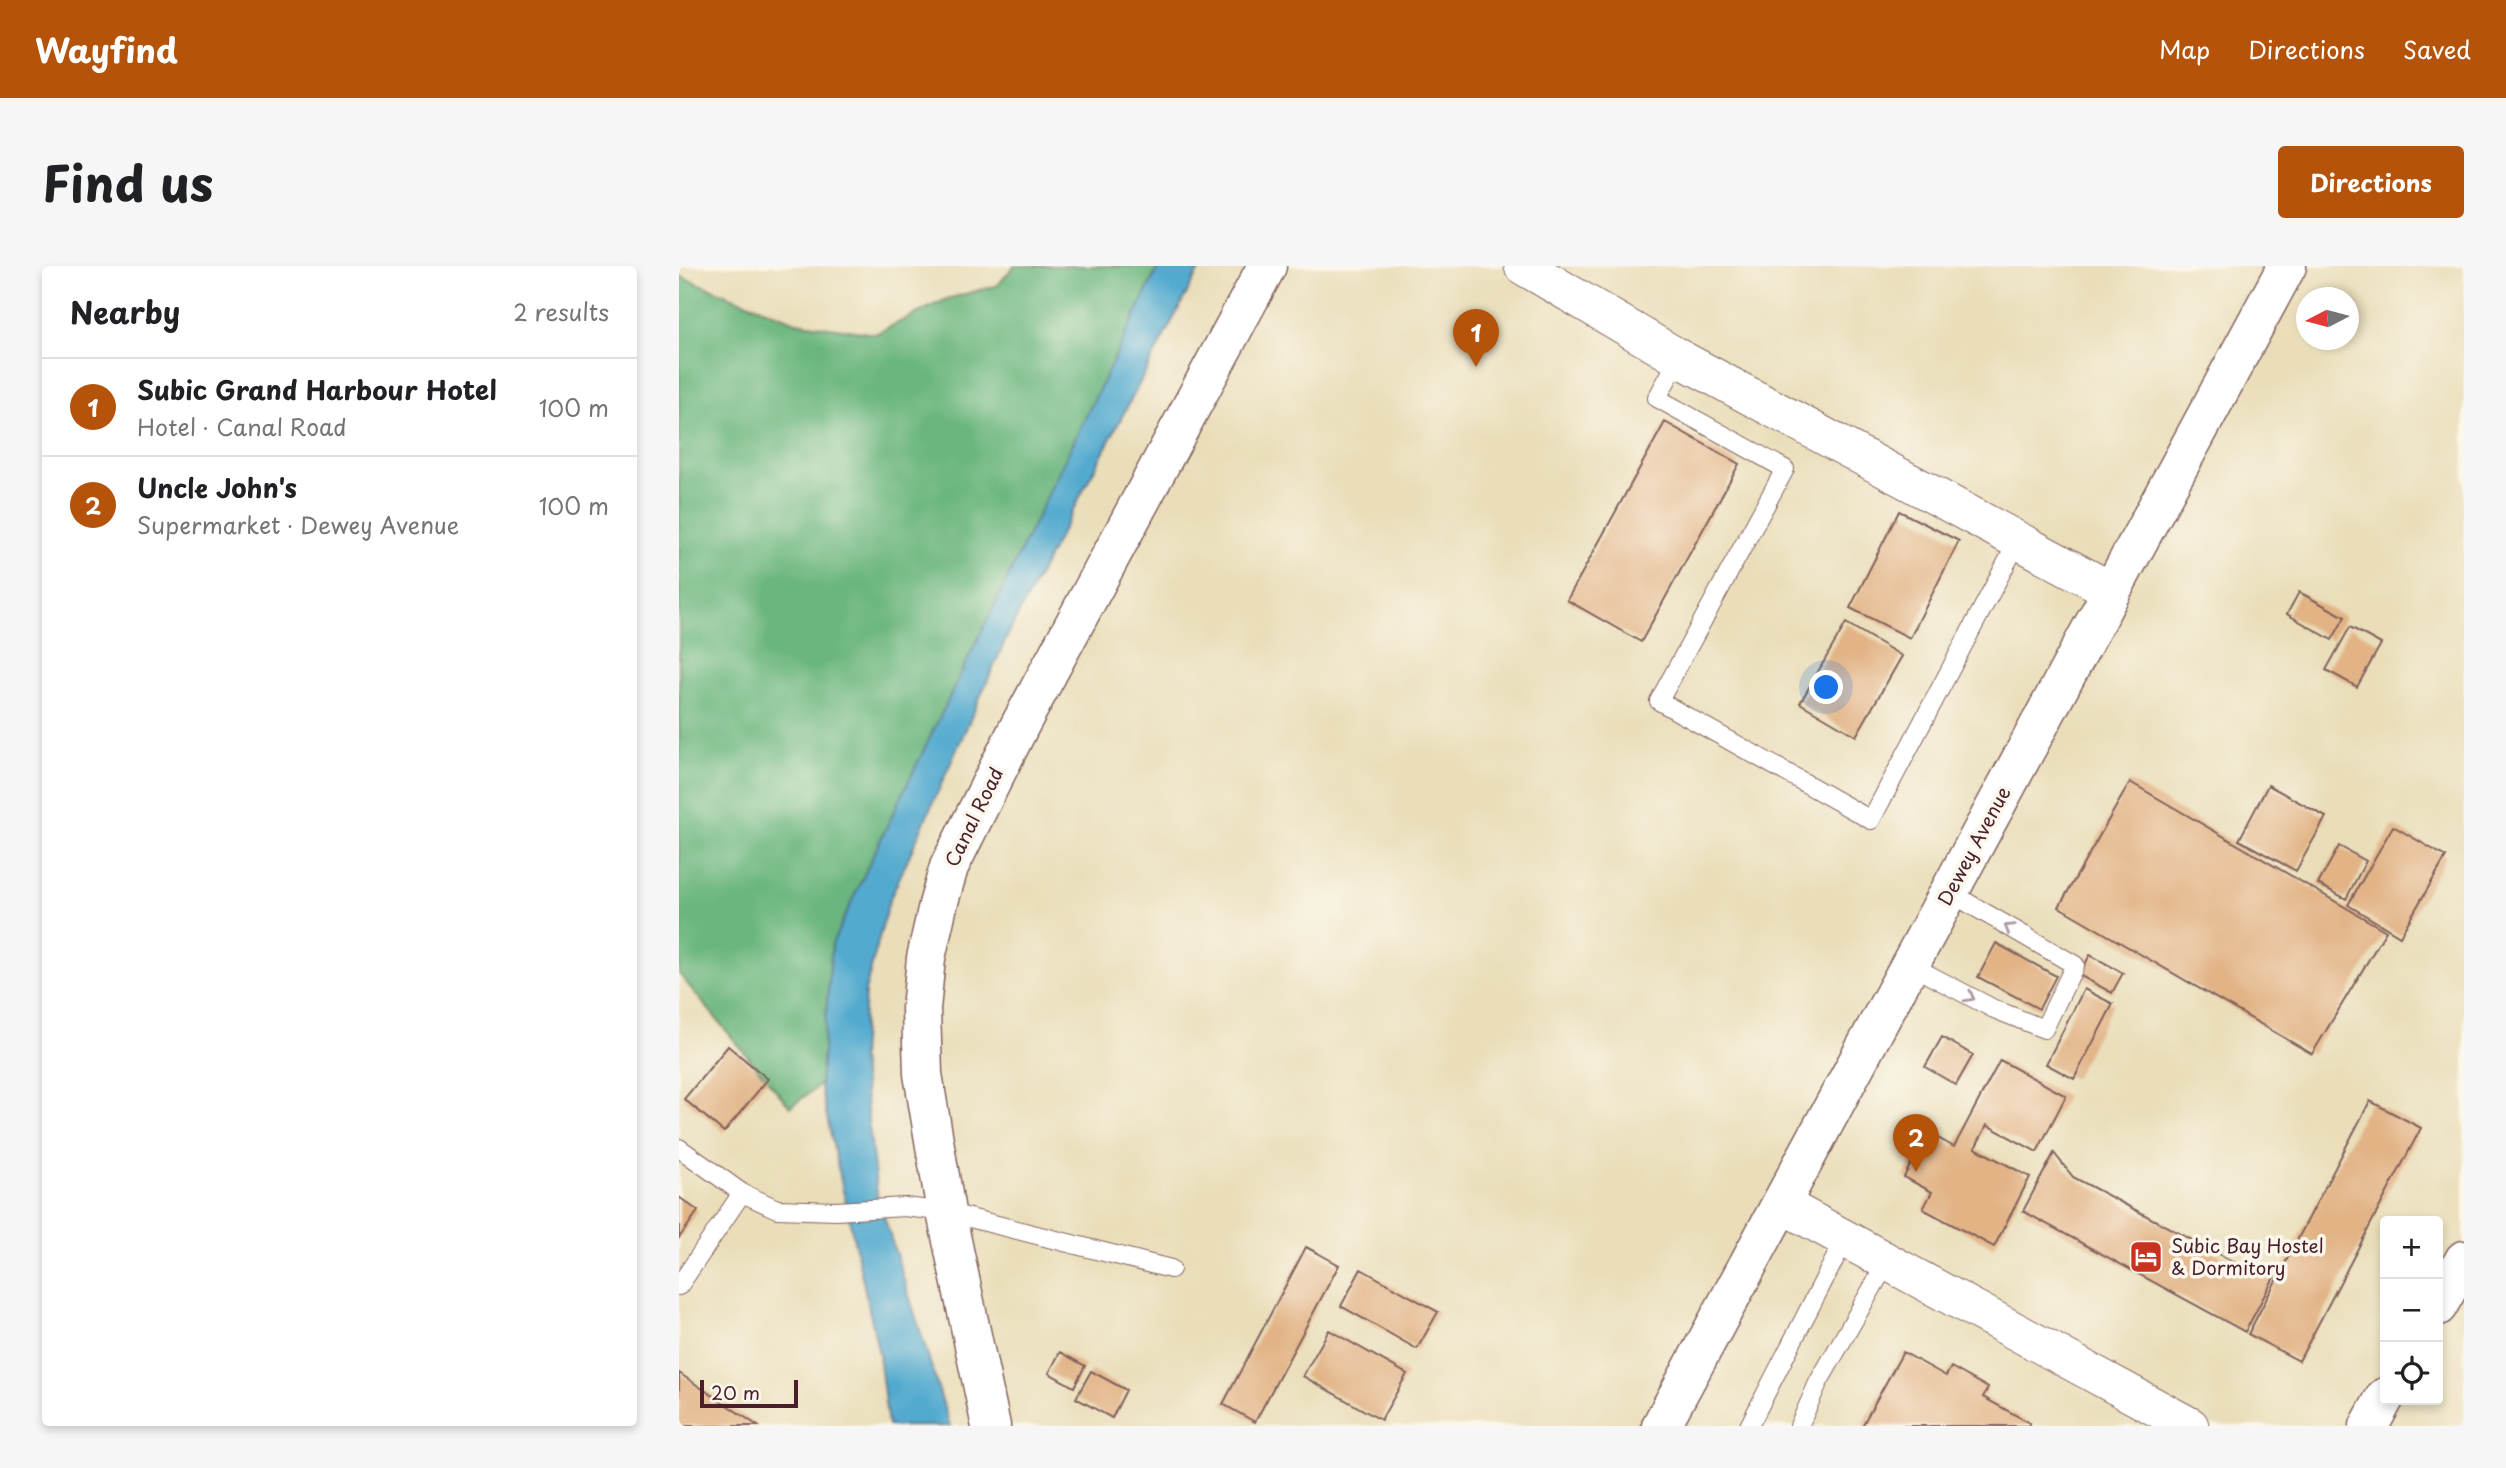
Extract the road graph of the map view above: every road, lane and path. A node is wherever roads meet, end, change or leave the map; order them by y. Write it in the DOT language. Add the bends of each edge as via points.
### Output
graph roads {
  1 [pos="1268,266"];
  2 [pos="1523,266"];
  3 [pos="2287,266"];
  4 [pos="1679,358"];
  5 [pos="2018,541"];
  6 [pos="2112,591"];
  7 [pos="1949,892"];
  8 [pos="1910,965"];
  9 [pos="679,1148"];
  10 [pos="742,1193"];
  11 [pos="1781,1204"];
  12 [pos="946,1212"];
  13 [pos="1845,1239"];
  14 [pos="2464,1260"];
  15 [pos="1887,1262"];
  16 [pos="1171,1269"];
  17 [pos="679,1286"];
  18 [pos="2443,1297"];
  19 [pos="2381,1405"];
  20 [pos="991,1426"];
  21 [pos="1661,1426"];
  22 [pos="1749,1426"];
  23 [pos="1799,1426"];
  24 [pos="2190,1426"];
  25 [pos="2369,1426"];
  1 -- 12 [label="main road, Canal Road" via="1021,723 949,867 926,958 921,1019 923,1074"];
  2 -- 4 [label="street"];
  3 -- 6 [label="main road, Dewey Avenue"];
  4 -- 5 [label="street"];
  4 -- 5 [label="lane" via="1657,398 1785,469 1659,701 1871,820"];
  5 -- 6 [label="street"];
  6 -- 7 [label="main road, Dewey Avenue"];
  7 -- 8 [label="main road, Dewey Avenue"];
  8 -- 7 [label="lane, one-way" via="1994,1009 2044,1029 2075,965"];
  8 -- 11 [label="main road, Dewey Avenue"];
  9 -- 10 [label="lane"];
  10 -- 12 [label="lane" via="777,1209 905,1207"];
  10 -- 17 [label="lane"];
  11 -- 13 [label="street"];
  11 -- 21 [label="main road, Dewey Avenue"];
  12 -- 16 [label="lane"];
  12 -- 20 [label="main road, Canal Road"];
  13 -- 15 [label="street"];
  13 -- 22 [label="lane"];
  14 -- 18 [label="main road"];
  15 -- 23 [label="lane" via="1818,1383"];
  15 -- 24 [label="street"];
  19 -- 25 [label="main road"];
}
